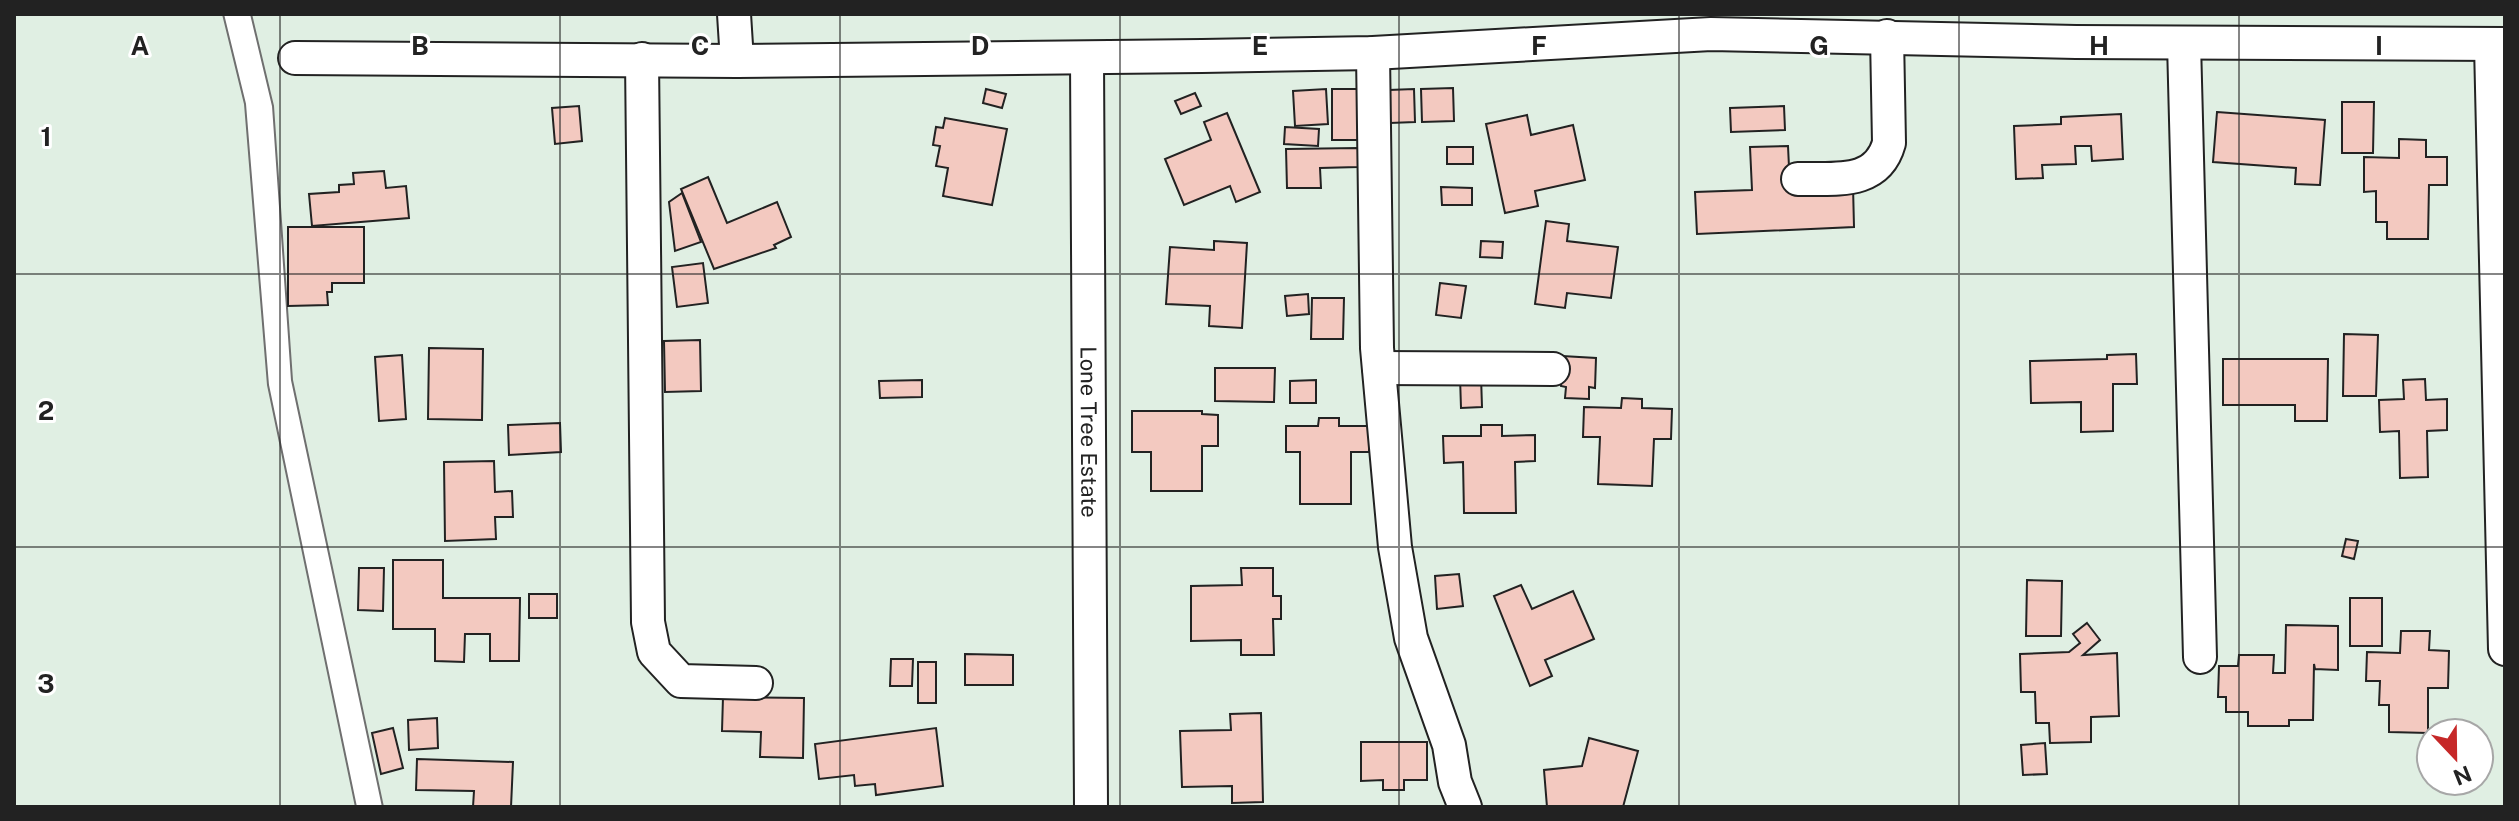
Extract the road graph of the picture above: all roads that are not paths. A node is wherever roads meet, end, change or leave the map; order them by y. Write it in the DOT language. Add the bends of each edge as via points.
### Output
graph roads {
  1 [pos="734,14"];
  2 [pos="1711,24"];
  3 [pos="2077,28"];
  4 [pos="1887,36"];
  5 [pos="2184,43"];
  6 [pos="2498,44"];
  7 [pos="1373,53"];
  8 [pos="295,58"];
  9 [pos="1087,58"];
  10 [pos="642,59"];
  11 [pos="737,61"];
  12 [pos="1798,179"];
  13 [pos="1379,368"];
  14 [pos="1553,369"];
  15 [pos="2505,649"];
  16 [pos="2200,657"];
  17 [pos="756,683"];
  18 [pos="1091,807"];
  19 [pos="1465,807"];
  1 -- 11 [label="street"];
  2 -- 4 [label="street"];
  2 -- 7 [label="street"];
  3 -- 4 [label="street"];
  3 -- 5 [label="street"];
  4 -- 12 [label="street" via="1889,143 1884,158 1876,169 1855,178"];
  5 -- 6 [label="street"];
  5 -- 16 [label="street"];
  6 -- 15 [label="street"];
  7 -- 9 [label="street"];
  7 -- 13 [label="street"];
  8 -- 10 [label="street"];
  9 -- 11 [label="street"];
  9 -- 18 [label="street, Lone Tree Estate"];
  10 -- 11 [label="street"];
  10 -- 17 [label="street" via="648,622 654,652 681,681"];
  13 -- 14 [label="street"];
  13 -- 19 [label="street" via="1395,547 1411,638"];
}
